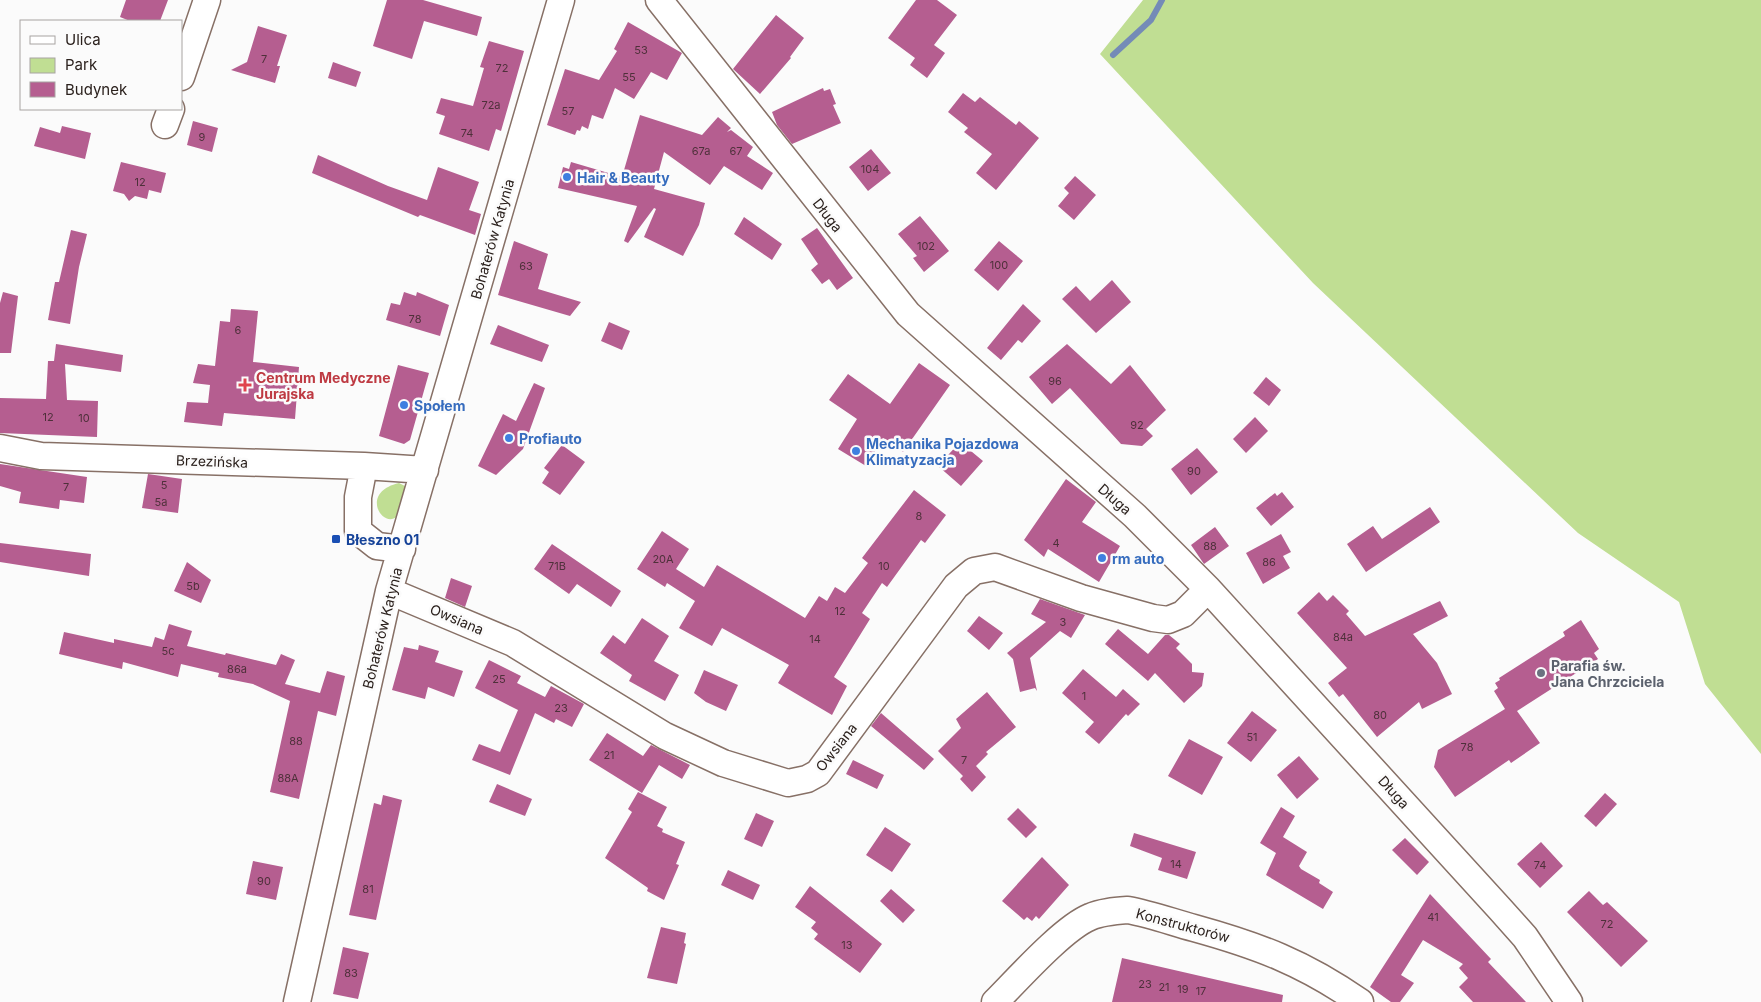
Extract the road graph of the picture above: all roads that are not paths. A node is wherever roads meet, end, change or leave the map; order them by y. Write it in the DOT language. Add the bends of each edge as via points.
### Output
graph roads {
  1 [pos="207,0"];
  2 [pos="561,0"];
  3 [pos="659,0"];
  4 [pos="182,74"];
  5 [pos="0,448"];
  6 [pos="364,466"];
  7 [pos="425,470"];
  8 [pos="402,549"];
  9 [pos="1208,589"];
  10 [pos="389,591"];
  11 [pos="296,1002"];
  12 [pos="995,1002"];
  13 [pos="1360,1002"];
  14 [pos="1568,1002"];
  1 -- 4 [label="street"];
  2 -- 7 [label="street, Bohaterów Katynia"];
  3 -- 9 [label="street, Długa" via="908,314 1135,516"];
  5 -- 6 [label="street, Brzezińska" via="41,456"];
  6 -- 7 [label="street, Brzezińska"];
  6 -- 8 [label="street" via="358,497 358,531 377,546"];
  7 -- 8 [label="street, Bohaterów Katynia"];
  8 -- 10 [label="street, Bohaterów Katynia"];
  9 -- 10 [label="street, Owsiana" via="1182,614 1168,620 1082,598 995,567 974,571 956,586 818,772 808,779 788,783 724,763 665,736 513,643"];
  9 -- 14 [label="street, Długa" via="1525,937"];
  10 -- 11 [label="street, Bohaterów Katynia"];
  12 -- 13 [label="street, Konstruktorów" via="1066,933 1089,917 1128,910 1249,943 1334,984"];
}
